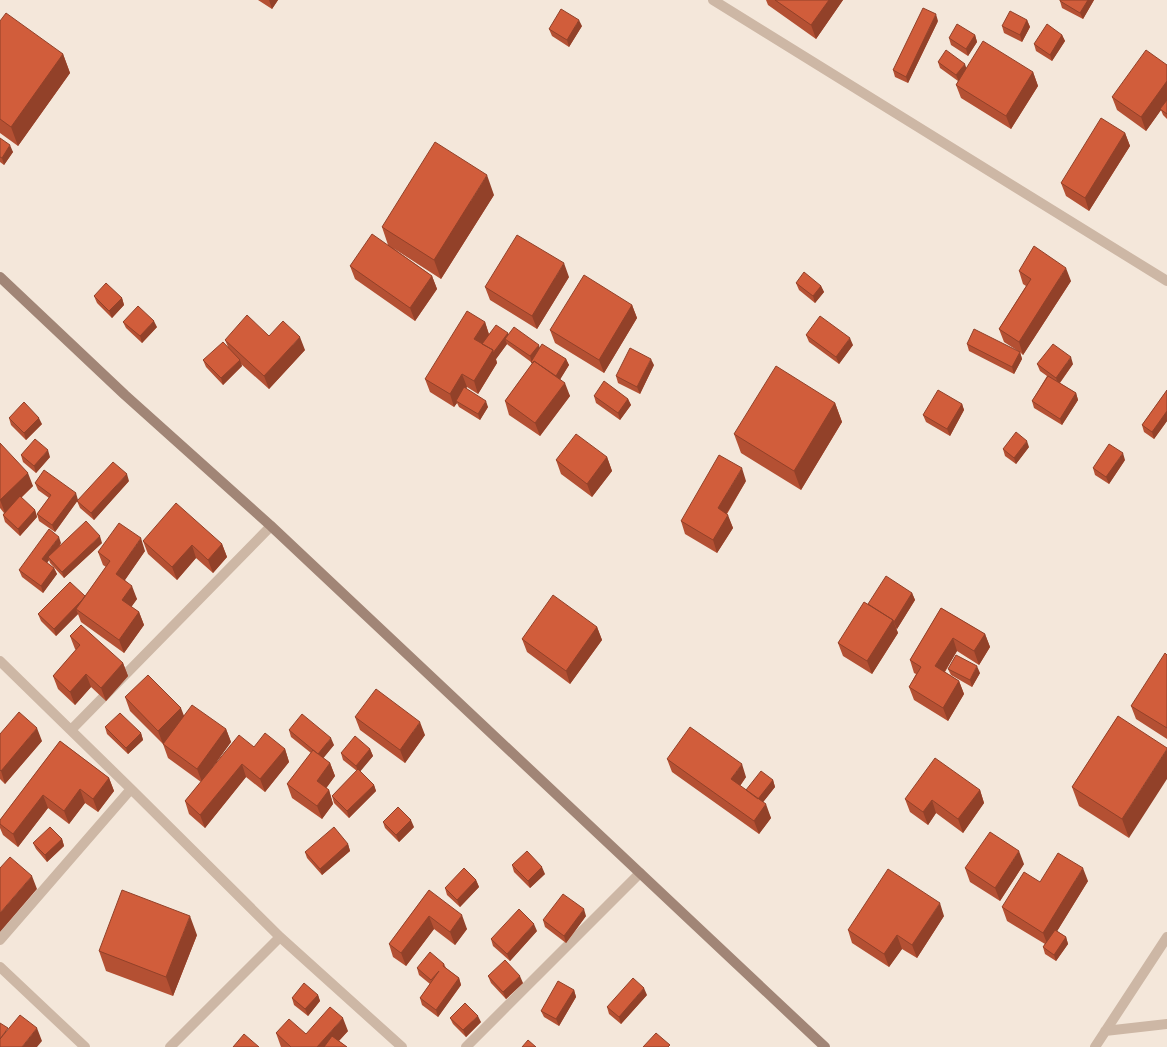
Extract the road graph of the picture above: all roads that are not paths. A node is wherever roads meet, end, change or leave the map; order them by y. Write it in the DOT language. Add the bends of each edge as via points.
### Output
graph roads {
  1 [pos="713,0"];
  2 [pos="0,277"];
  3 [pos="1167,281"];
  4 [pos="271,526"];
  5 [pos="0,661"];
  6 [pos="71,730"];
  7 [pos="132,789"];
  8 [pos="640,873"];
  9 [pos="280,937"];
  10 [pos="1167,937"];
  11 [pos="0,940"];
  12 [pos="0,967"];
  13 [pos="1167,1024"];
  14 [pos="1105,1031"];
  15 [pos="85,1047"];
  16 [pos="170,1047"];
  17 [pos="402,1047"];
  18 [pos="466,1047"];
  19 [pos="825,1047"];
  20 [pos="1095,1047"];
  1 -- 3 [label="street"];
  2 -- 4 [label="street" via="124,395"];
  4 -- 6 [label="street"];
  4 -- 8 [label="street"];
  5 -- 6 [label="street"];
  6 -- 7 [label="street"];
  7 -- 9 [label="street"];
  7 -- 11 [label="street"];
  8 -- 18 [label="street"];
  8 -- 19 [label="street"];
  9 -- 16 [label="street"];
  9 -- 17 [label="street"];
  10 -- 14 [label="street"];
  12 -- 15 [label="street"];
  13 -- 14 [label="street"];
  14 -- 20 [label="street"];
}
